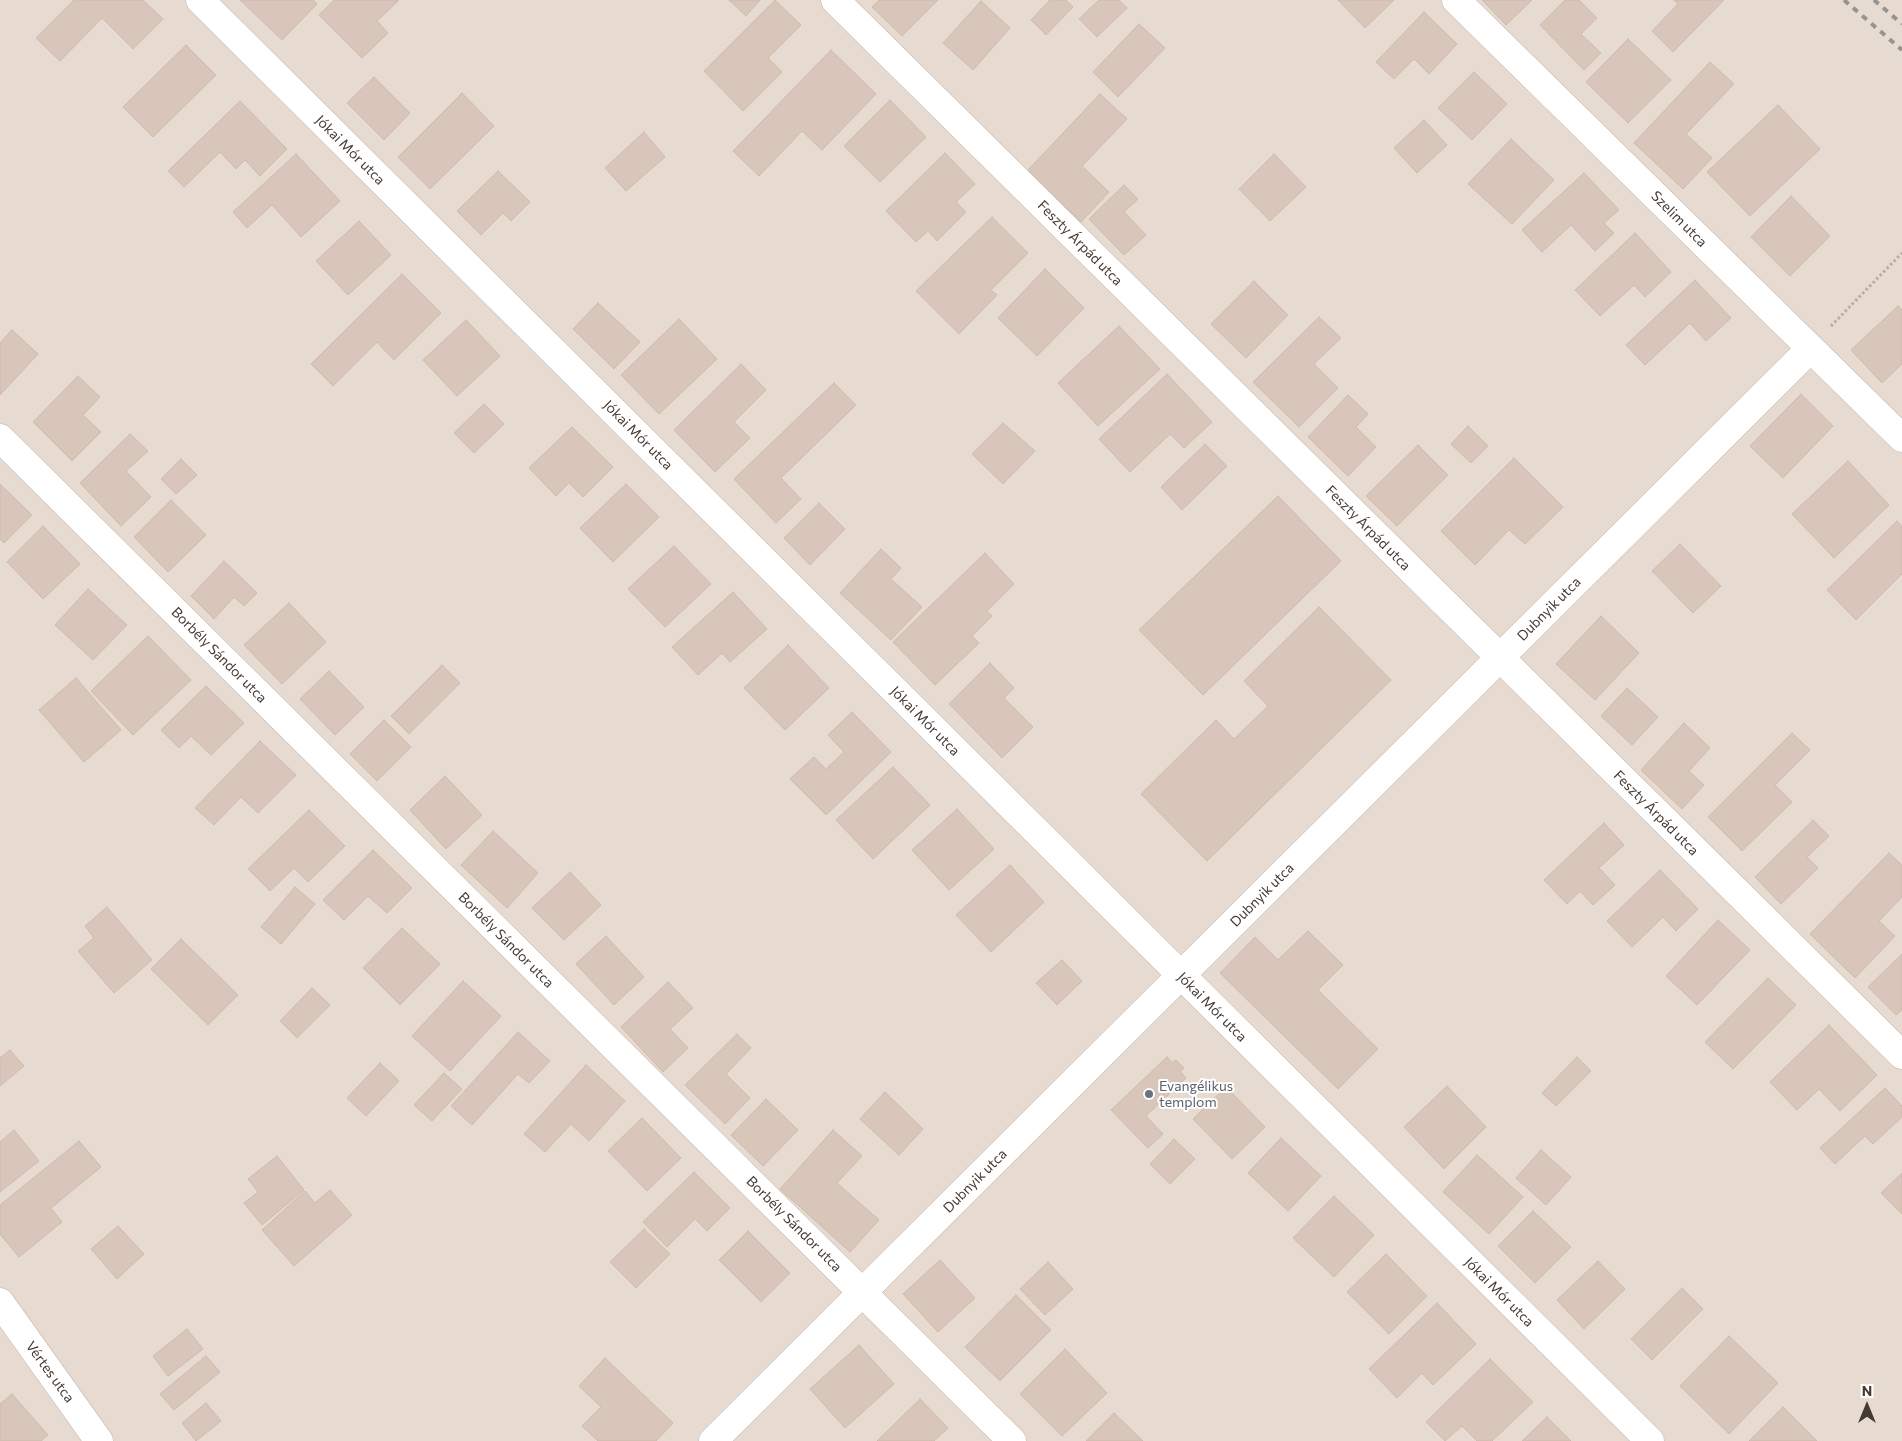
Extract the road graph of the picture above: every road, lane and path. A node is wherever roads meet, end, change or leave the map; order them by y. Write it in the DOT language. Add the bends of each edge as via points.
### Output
graph roads {
  1 [pos="200,0"];
  2 [pos="834,0"];
  3 [pos="1456,0"];
  4 [pos="1902,253"];
  5 [pos="1810,348"];
  6 [pos="0,438"];
  7 [pos="1902,438"];
  8 [pos="1499,658"];
  9 [pos="1180,976"];
  10 [pos="1902,1055"];
  11 [pos="862,1292"];
  12 [pos="0,1302"];
  13 [pos="99,1441"];
  14 [pos="713,1441"];
  15 [pos="1012,1441"];
  16 [pos="1650,1441"];
  1 -- 9 [label="street, Jókai Mór utca"];
  2 -- 8 [label="street, Feszty Árpád utca"];
  3 -- 5 [label="street, Szelim utca"];
  4 -- 5 [label="path"];
  5 -- 7 [label="street, Szelim utca"];
  5 -- 8 [label="street, Dubnyik utca"];
  6 -- 11 [label="street, Borbély Sándor utca"];
  8 -- 9 [label="street, Dubnyik utca"];
  8 -- 10 [label="street, Feszty Árpád utca"];
  9 -- 11 [label="street, Dubnyik utca"];
  9 -- 16 [label="street, Jókai Mór utca"];
  11 -- 14 [label="street, Dubnyik utca"];
  11 -- 15 [label="street, Borbély Sándor utca"];
  12 -- 13 [label="street, Vértes utca"];
}
